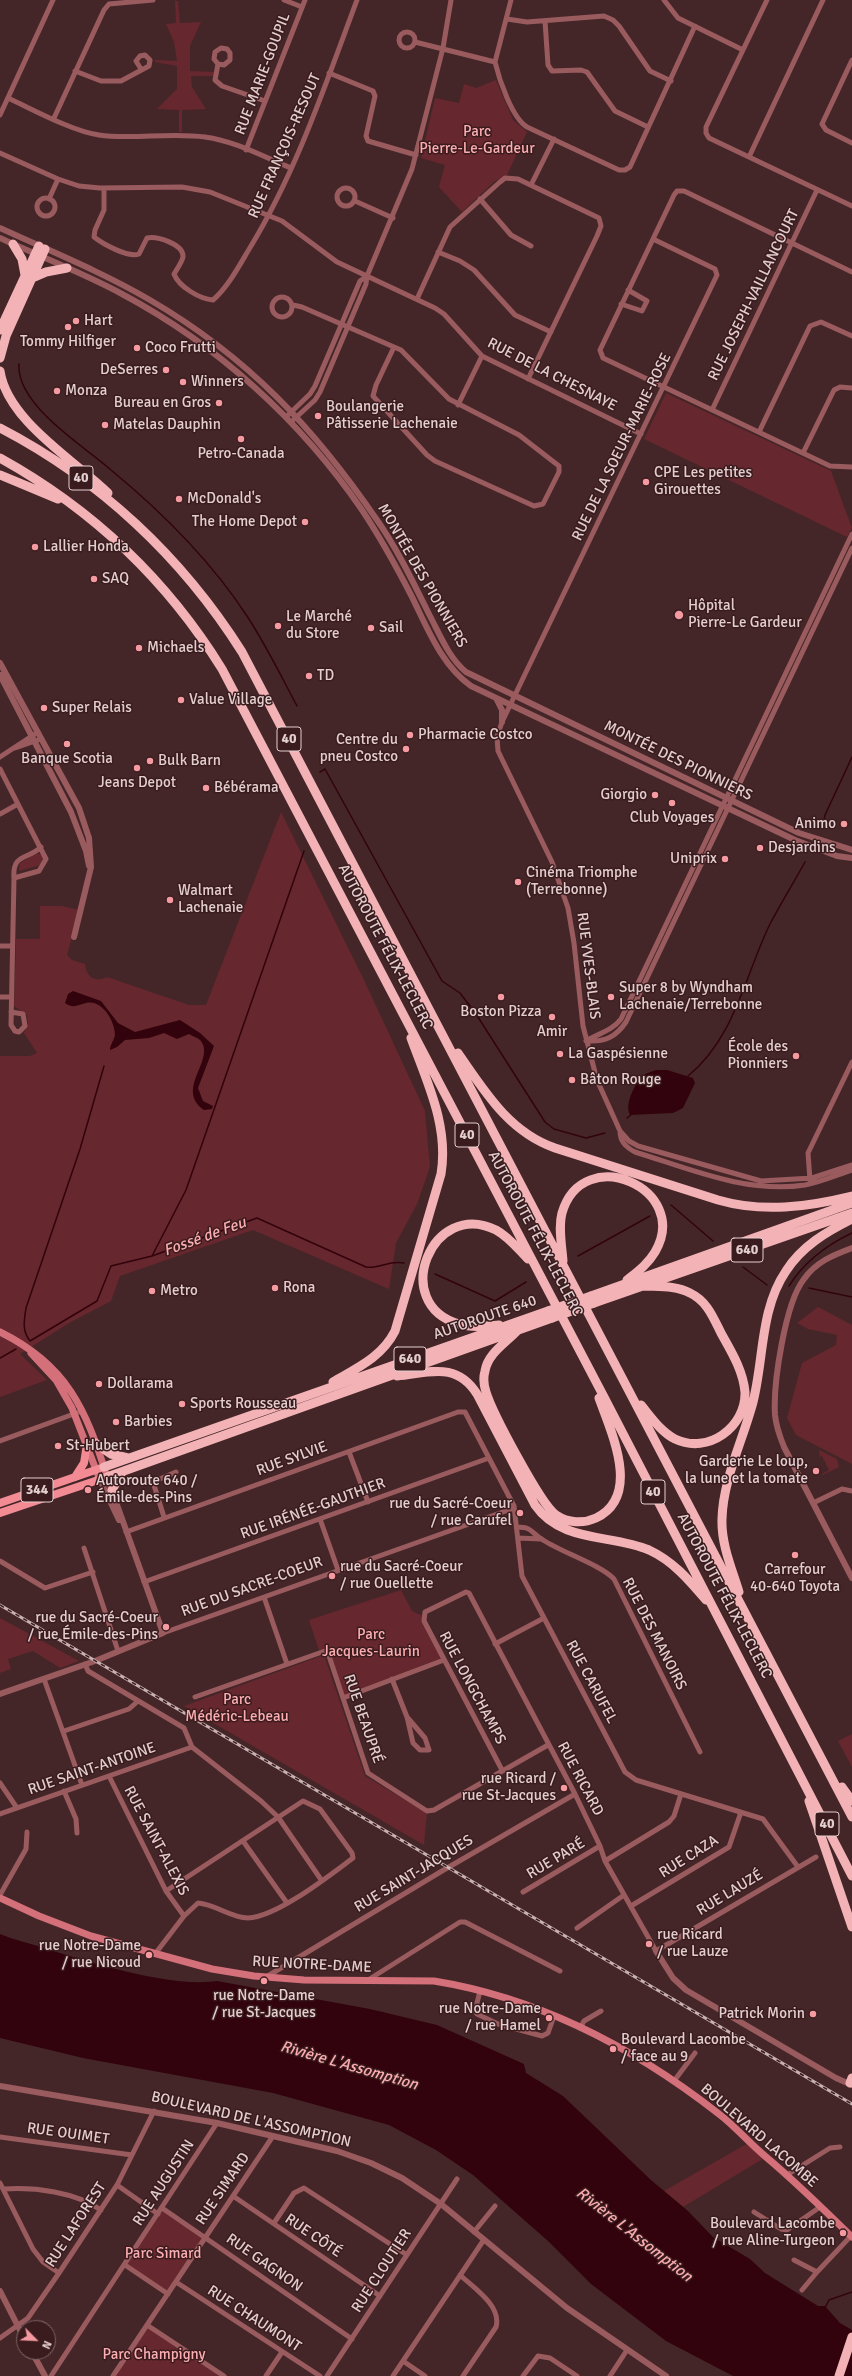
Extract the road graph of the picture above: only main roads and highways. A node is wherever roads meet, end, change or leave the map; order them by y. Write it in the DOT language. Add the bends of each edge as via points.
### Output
graph roads {
  1 [pos="13,244"];
  2 [pos="41,251"];
  3 [pos="67,268"];
  4 [pos="29,276"];
  5 [pos="0,330"];
  6 [pos="0,358"];
  7 [pos="0,371"];
  8 [pos="0,428"];
  9 [pos="0,458"];
  10 [pos="0,475"];
  11 [pos="84,513"];
  12 [pos="153,540"];
  13 [pos="398,1003"];
  14 [pos="437,1023"];
  15 [pos="852,1196"];
  16 [pos="852,1203"];
  17 [pos="852,1213"];
  18 [pos="852,1219"];
  19 [pos="536,1267"];
  20 [pos="564,1267"];
  21 [pos="622,1284"];
  22 [pos="642,1286"];
  23 [pos="593,1299"];
  24 [pos="550,1314"];
  25 [pos="507,1325"];
  26 [pos="519,1329"];
  27 [pos="0,1332"];
  28 [pos="589,1368"];
  29 [pos="382,1378"];
  30 [pos="630,1392"];
  31 [pos="312,1393"];
  32 [pos="91,1444"];
  33 [pos="128,1458"];
  34 [pos="100,1468"];
  35 [pos="122,1472"];
  36 [pos="75,1476"];
  37 [pos="103,1478"];
  38 [pos="112,1490"];
  39 [pos="0,1503"];
  40 [pos="0,1513"];
  41 [pos="718,1615"];
  42 [pos="747,1615"];
  43 [pos="817,1749"];
  44 [pos="800,1773"];
  45 [pos="852,1802"];
  46 [pos="852,1817"];
  47 [pos="852,1876"];
  48 [pos="0,1896"];
  49 [pos="852,1927"];
  50 [pos="580,2028"];
  51 [pos="852,2237"];
  52 [pos="852,2337"];
  53 [pos="839,2376"];
  1 -- 4 [label="highway"];
  2 -- 4 [label="highway"];
  3 -- 4 [label="highway"];
  4 -- 5 [label="highway"];
  4 -- 6 [label="highway"];
  7 -- 12 [label="highway" via="7,393 25,419 98,483"];
  8 -- 12 [label="highway, AUTOROUTE FÉLIX-LECLERC / 40" via="38,449 79,477 125,513"];
  9 -- 11 [label="highway, AUTOROUTE FÉLIX-LECLERC / 40" via="51,488"];
  10 -- 11 [label="highway" via="46,493"];
  11 -- 13 [label="highway, AUTOROUTE FÉLIX-LECLERC / 40" via="152,575 209,649 240,700"];
  12 -- 14 [label="highway, AUTOROUTE FÉLIX-LECLERC / 40" via="203,596 245,657"];
  13 -- 19 [label="highway, AUTOROUTE FÉLIX-LECLERC / 40"];
  13 -- 31 [label="highway" via="439,1118 443,1148 441,1174 393,1335 381,1351 370,1360"];
  14 -- 15 [label="highway" via="499,1110 523,1132 548,1146 718,1200 745,1206 803,1206"];
  14 -- 20 [label="highway, AUTOROUTE FÉLIX-LECLERC / 40"];
  16 -- 21 [label="highway, AUTOROUTE 640 / 640"];
  17 -- 22 [label="highway, AUTOROUTE 640 / 640"];
  18 -- 42 [label="highway" via="819,1237 800,1253 781,1279 769,1309 756,1390 726,1488 722,1513 725,1546"];
  19 -- 25 [label="highway" via="507,1237 496,1230 479,1225 459,1227 446,1233 427,1256 423,1272 424,1288 432,1305 441,1315 467,1326"];
  19 -- 28 [label="highway, AUTOROUTE FÉLIX-LECLERC / 40"];
  20 -- 21 [label="highway" via="560,1221 569,1198 578,1188 594,1179 626,1179 643,1188 653,1200 660,1216 662,1230 659,1244 652,1256"];
  20 -- 30 [label="highway, AUTOROUTE FÉLIX-LECLERC / 40"];
  21 -- 23 [label="highway, AUTOROUTE 640 / 640"];
  22 -- 23 [label="highway, AUTOROUTE 640 / 640"];
  22 -- 30 [label="highway" via="679,1289 690,1292 703,1302 712,1314 738,1366 744,1385 744,1401 738,1419 727,1432 712,1441 692,1443 681,1441 666,1433"];
  23 -- 24 [label="highway, AUTOROUTE 640 / 640, bridge"];
  24 -- 25 [label="highway, AUTOROUTE 640 / 640"];
  24 -- 26 [label="highway, AUTOROUTE 640 / 640"];
  25 -- 31 [label="highway, AUTOROUTE 640 / 640"];
  26 -- 28 [label="highway" via="487,1363 484,1375 486,1393 542,1500 554,1514 576,1522 594,1519 605,1513 615,1500 620,1484 617,1449"];
  26 -- 29 [label="highway, AUTOROUTE 640 / 640"];
  27 -- 32 [label="main road" via="26,1346 62,1383 79,1412"];
  28 -- 41 [label="highway, AUTOROUTE FÉLIX-LECLERC / 40"];
  29 -- 35 [label="highway, AUTOROUTE 640 / 640"];
  29 -- 41 [label="highway" via="442,1370 465,1379 478,1394 535,1505 546,1518 566,1530 635,1546 661,1556 684,1575"];
  30 -- 42 [label="highway, AUTOROUTE FÉLIX-LECLERC / 40"];
  31 -- 33 [label="highway, AUTOROUTE 640 / 640"];
  32 -- 33 [label="highway" via="111,1454"];
  32 -- 34 [label="main road"];
  32 -- 36 [label="main road" via="84,1464"];
  33 -- 34 [label="highway, AUTOROUTE 640 / 640"];
  34 -- 36 [label="main road"];
  34 -- 37 [label="main road"];
  35 -- 37 [label="highway, AUTOROUTE 640 / 640"];
  35 -- 38 [label="highway"];
  36 -- 39 [label="main road, 344"];
  37 -- 40 [label="main road, 344"];
  41 -- 44 [label="highway, AUTOROUTE FÉLIX-LECLERC / 40"];
  42 -- 43 [label="highway, AUTOROUTE FÉLIX-LECLERC / 40"];
  43 -- 45 [label="highway"];
  43 -- 46 [label="highway, AUTOROUTE FÉLIX-LECLERC / 40"];
  44 -- 47 [label="highway, AUTOROUTE FÉLIX-LECLERC / 40"];
  44 -- 49 [label="highway"];
  48 -- 50 [label="main road, RUE NOTRE-DAME" via="39,1916 91,1936 212,1969 304,1980 434,1981 506,1998"];
  50 -- 51 [label="main road, BOULEVARD LACOMBE" via="634,2055 720,2115"];
  52 -- 53 [label="highway"];
}
